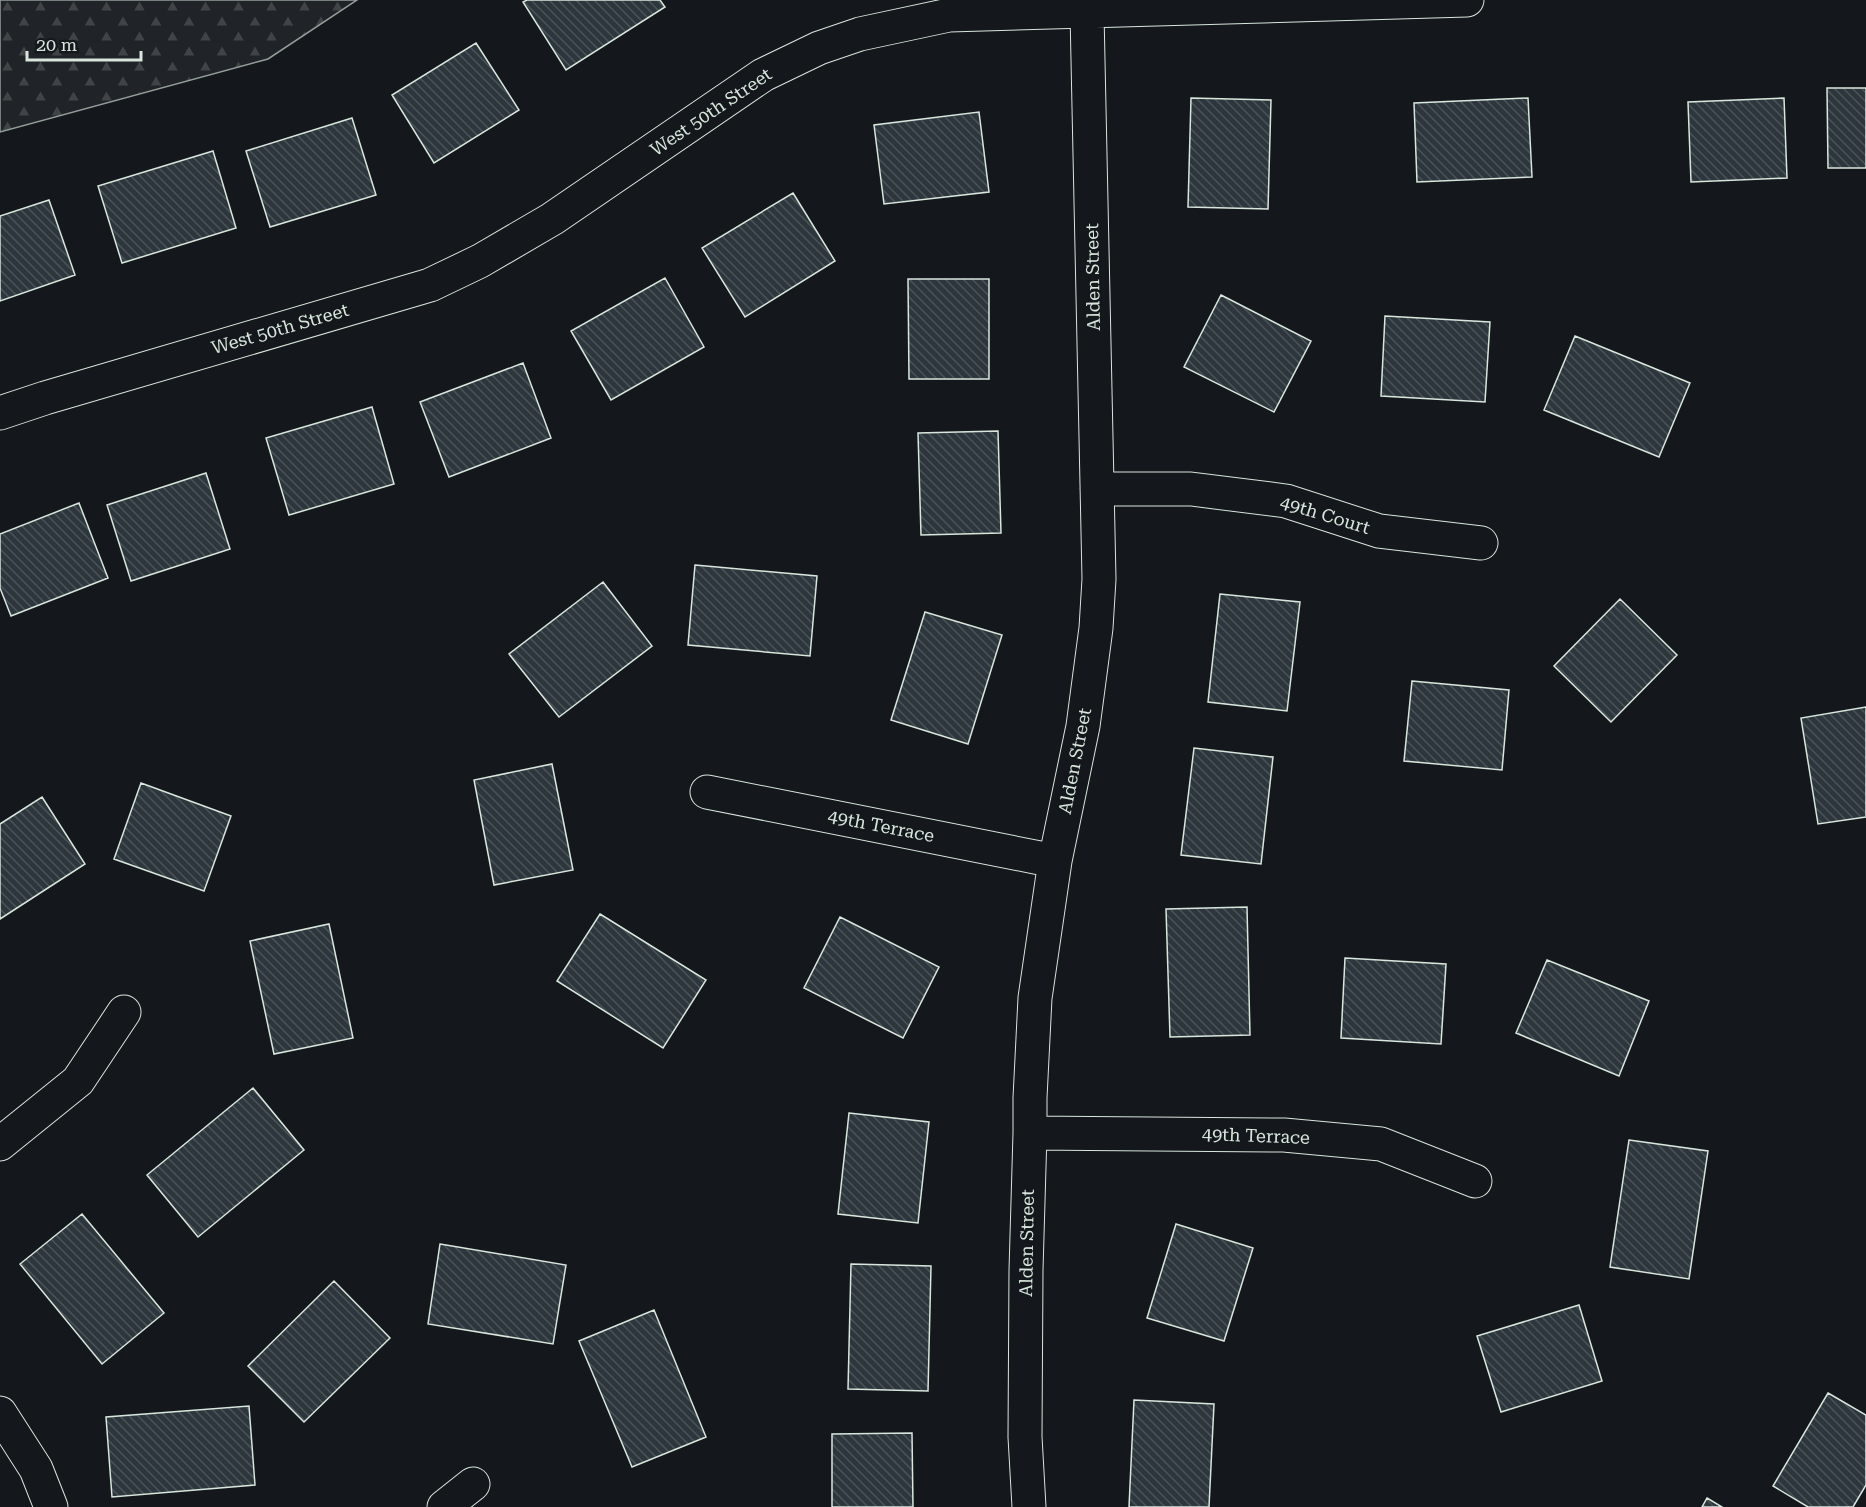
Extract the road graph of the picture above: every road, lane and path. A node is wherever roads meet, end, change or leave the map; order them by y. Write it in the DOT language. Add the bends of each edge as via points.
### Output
graph roads {
  1 [pos="1467,0"];
  2 [pos="1087,13"];
  3 [pos="0,413"];
  4 [pos="1097,489"];
  5 [pos="1481,543"];
  6 [pos="707,792"];
  7 [pos="1055,861"];
  8 [pos="124,1012"];
  9 [pos="1030,1132"];
  10 [pos="0,1144"];
  11 [pos="1475,1181"];
  12 [pos="0,1413"];
  13 [pos="473,1484"];
  14 [pos="51,1507"];
  15 [pos="444,1507"];
  16 [pos="1029,1507"];
  1 -- 2 [label="street, West 50th Street"];
  2 -- 3 [label="street, West 50th Street" via="949,15 860,34 819,48 763,75 552,219 429,285"];
  2 -- 4 [label="street, Alden Street"];
  4 -- 5 [label="street, 49th Court" via="1191,489 1286,501 1379,531"];
  4 -- 7 [label="street, Alden Street" via="1096,628 1083,726"];
  6 -- 7 [label="street, 49th Terrace"];
  7 -- 9 [label="street, Alden Street" via="1035,998"];
  8 -- 10 [label="street" via="78,1081"];
  9 -- 11 [label="street, 49th Terrace" via="1284,1135 1381,1144"];
  9 -- 16 [label="street, Alden Street" via="1025,1425"];
  12 -- 14 [label="street" via="36,1470"];
  13 -- 15 [label="street"];
}
